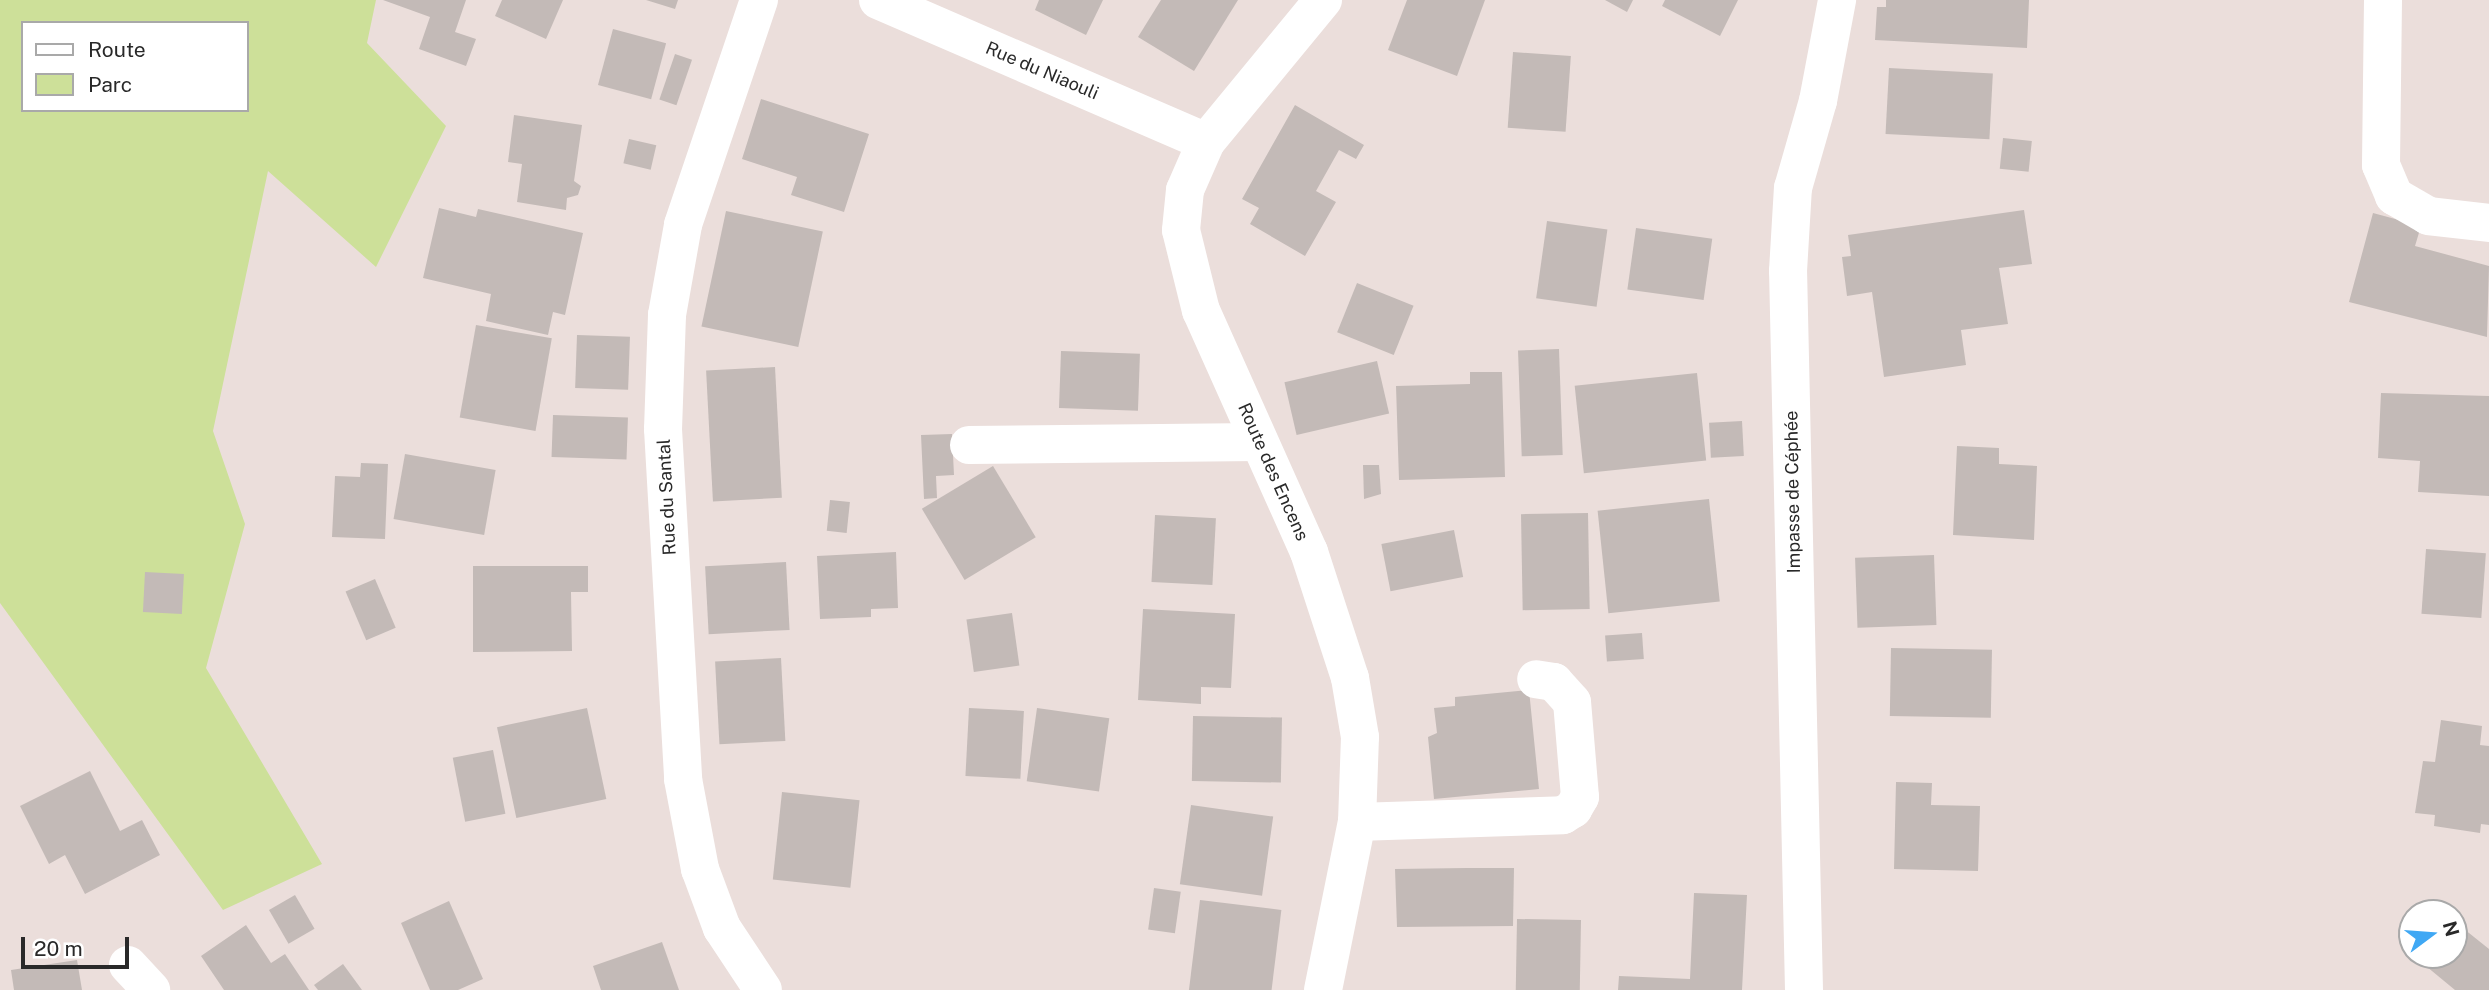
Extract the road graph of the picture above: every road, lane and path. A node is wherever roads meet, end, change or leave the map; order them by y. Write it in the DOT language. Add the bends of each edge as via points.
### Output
graph roads {
  1 [pos="759,0"];
  2 [pos="878,0"];
  3 [pos="1323,0"];
  4 [pos="1837,0"];
  5 [pos="2383,0"];
  6 [pos="1206,142"];
  7 [pos="2489,223"];
  8 [pos="1258,442"];
  9 [pos="969,446"];
  10 [pos="1536,680"];
  11 [pos="1357,822"];
  12 [pos="763,990"];
  13 [pos="1323,990"];
  14 [pos="1804,990"];
  1 -- 12 [label="street, Rue du Santal" via="683,225 667,315 663,429 683,779 700,869 722,928"];
  2 -- 6 [label="street, Rue du Niaouli"];
  3 -- 6 [label="street, Route des Encens"];
  4 -- 14 [label="street, Impasse de Céphée" via="1818,101 1793,188 1788,271"];
  5 -- 7 [label="street" via="2381,165 2394,196 2428,216"];
  6 -- 8 [label="street, Route des Encens" via="1185,190 1181,230 1187,268"];
  8 -- 9 [label="street"];
  8 -- 11 [label="street, Route des Encens" via="1309,552 1350,678 1360,737"];
  10 -- 11 [label="street" via="1553,682 1572,702 1580,797 1573,809 1563,815"];
  11 -- 13 [label="street, Route des Encens"];
}
